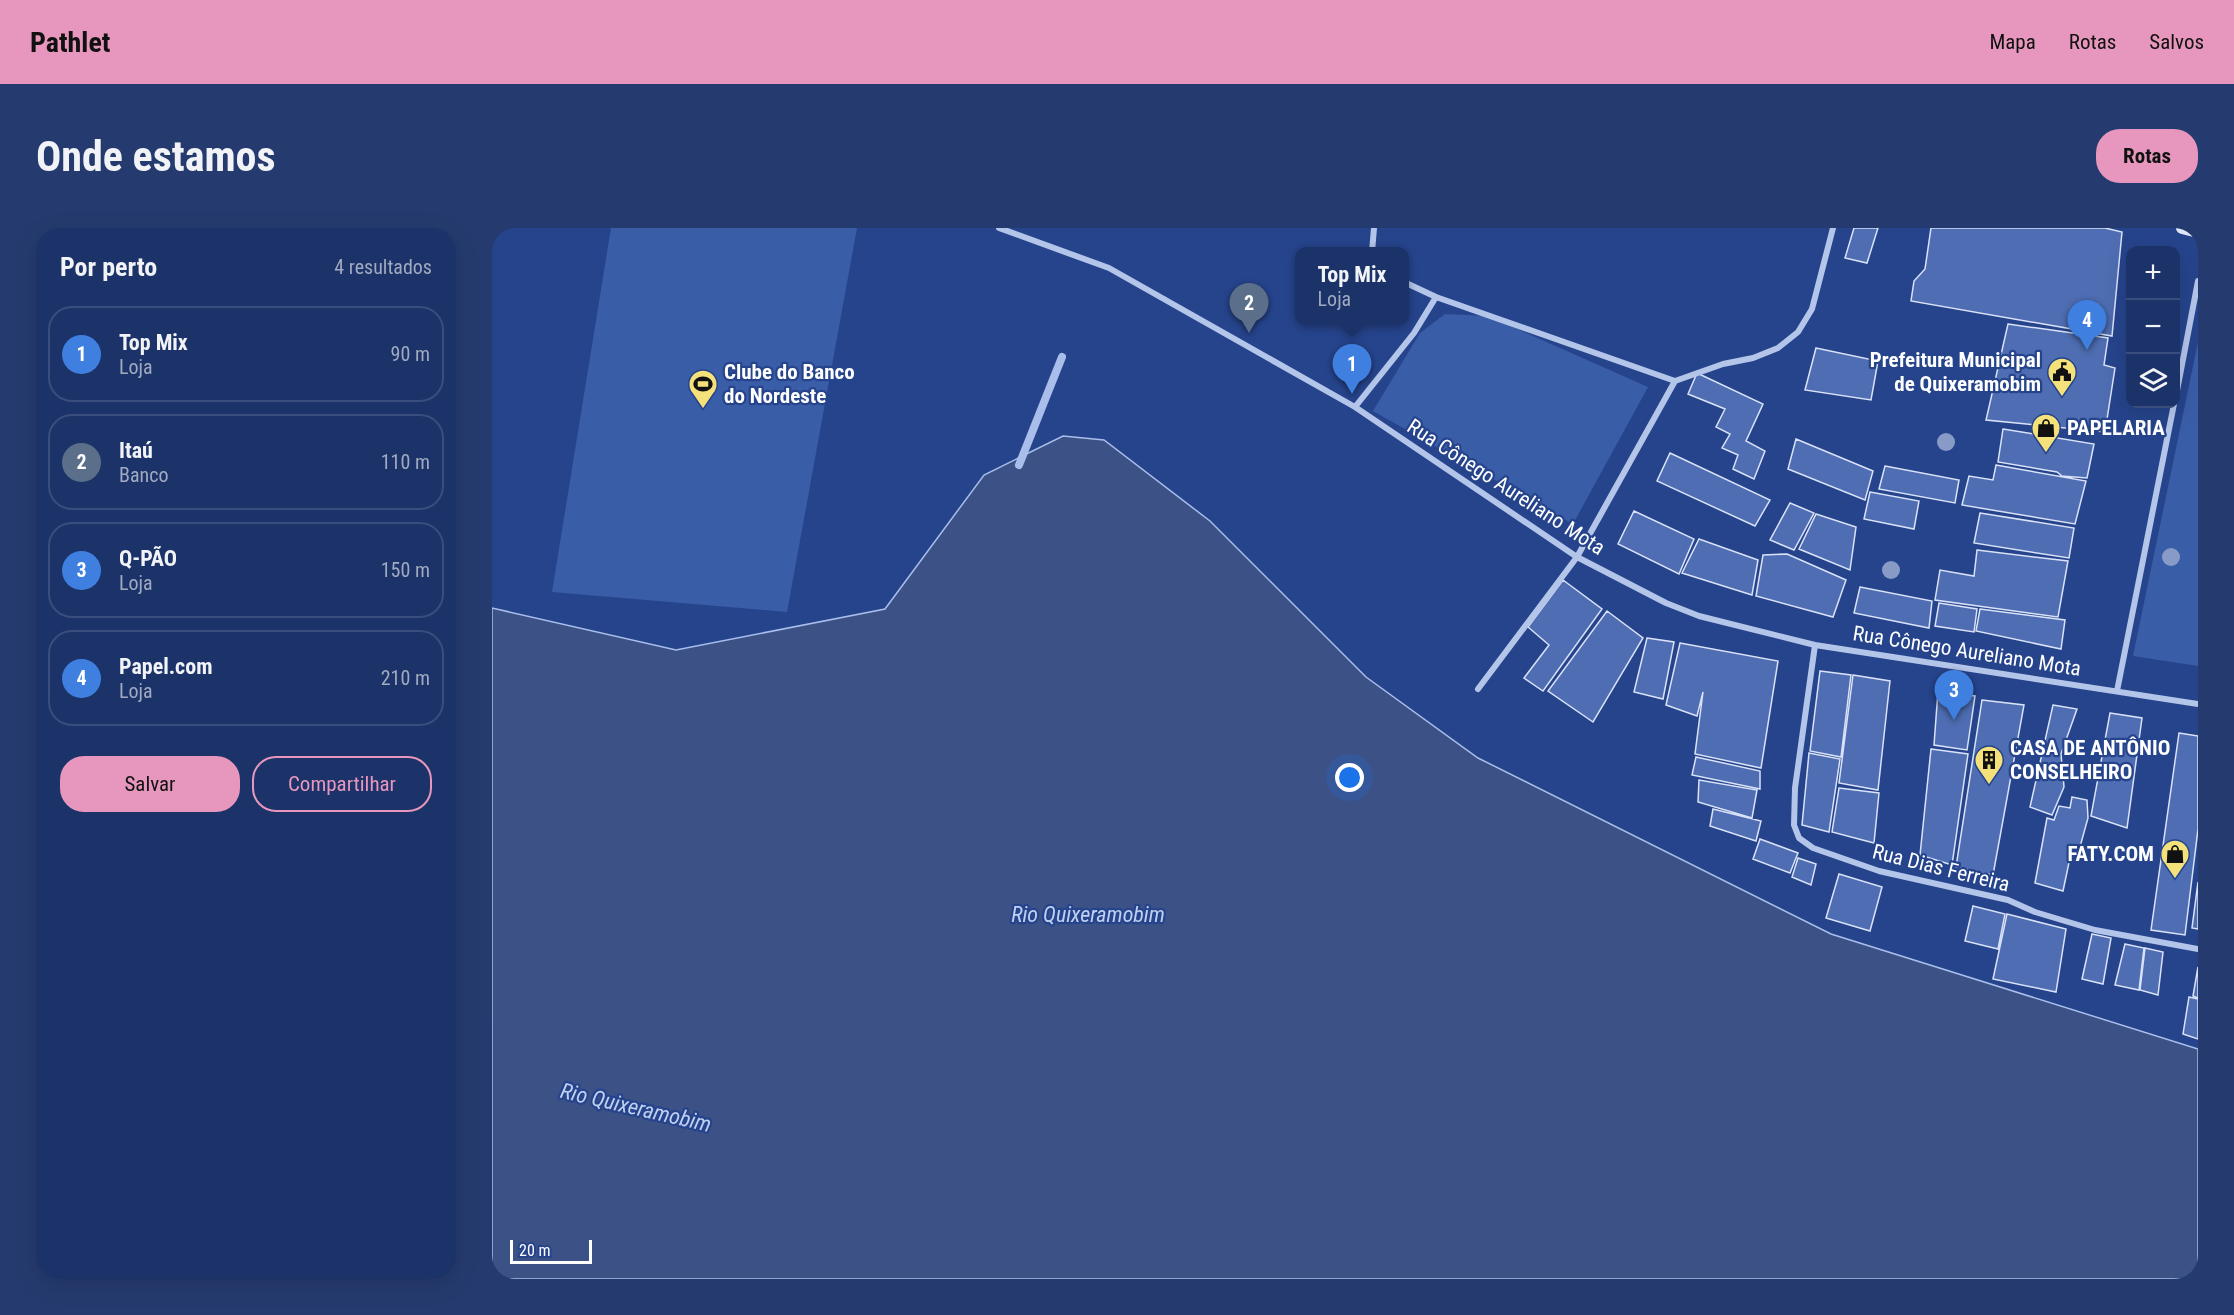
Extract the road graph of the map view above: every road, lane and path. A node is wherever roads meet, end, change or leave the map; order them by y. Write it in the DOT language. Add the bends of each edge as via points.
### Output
graph roads {
  1 [pos="999,228"];
  2 [pos="1374,228"];
  3 [pos="1833,228"];
  4 [pos="2182,228"];
  5 [pos="2198,232"];
  6 [pos="1372,247"];
  7 [pos="2198,281"];
  8 [pos="1409,284"];
  9 [pos="1436,297"];
  10 [pos="2180,371"];
  11 [pos="1675,381"];
  12 [pos="1355,407"];
  13 [pos="2173,408"];
  14 [pos="1577,557"];
  15 [pos="1815,645"];
  16 [pos="1478,689"];
  17 [pos="2117,691"];
  18 [pos="2198,704"];
  19 [pos="2198,949"];
  1 -- 12 [label="street, Rua Cônego Aureliano Mota" via="1109,268"];
  2 -- 6 [label="street"];
  3 -- 11 [label="street" via="1812,309 1798,332 1778,348 1753,358"];
  4 -- 5 [label="street"];
  7 -- 10 [label="street"];
  8 -- 9 [label="street"];
  9 -- 11 [label="street"];
  9 -- 12 [label="street" via="1414,333"];
  11 -- 14 [label="street"];
  12 -- 14 [label="street, Rua Cônego Aureliano Mota"];
  13 -- 17 [label="street"];
  14 -- 15 [label="street, Rua Cônego Aureliano Mota" via="1699,616"];
  14 -- 16 [label="street"];
  15 -- 17 [label="street, Rua Cônego Aureliano Mota"];
  15 -- 19 [label="street, Rua Dias Ferreira" via="1795,788 1794,825 1798,838 1813,848 1879,871 2008,900 2095,930"];
  17 -- 18 [label="street, Rua Cônego Aureliano Mota"];
}
